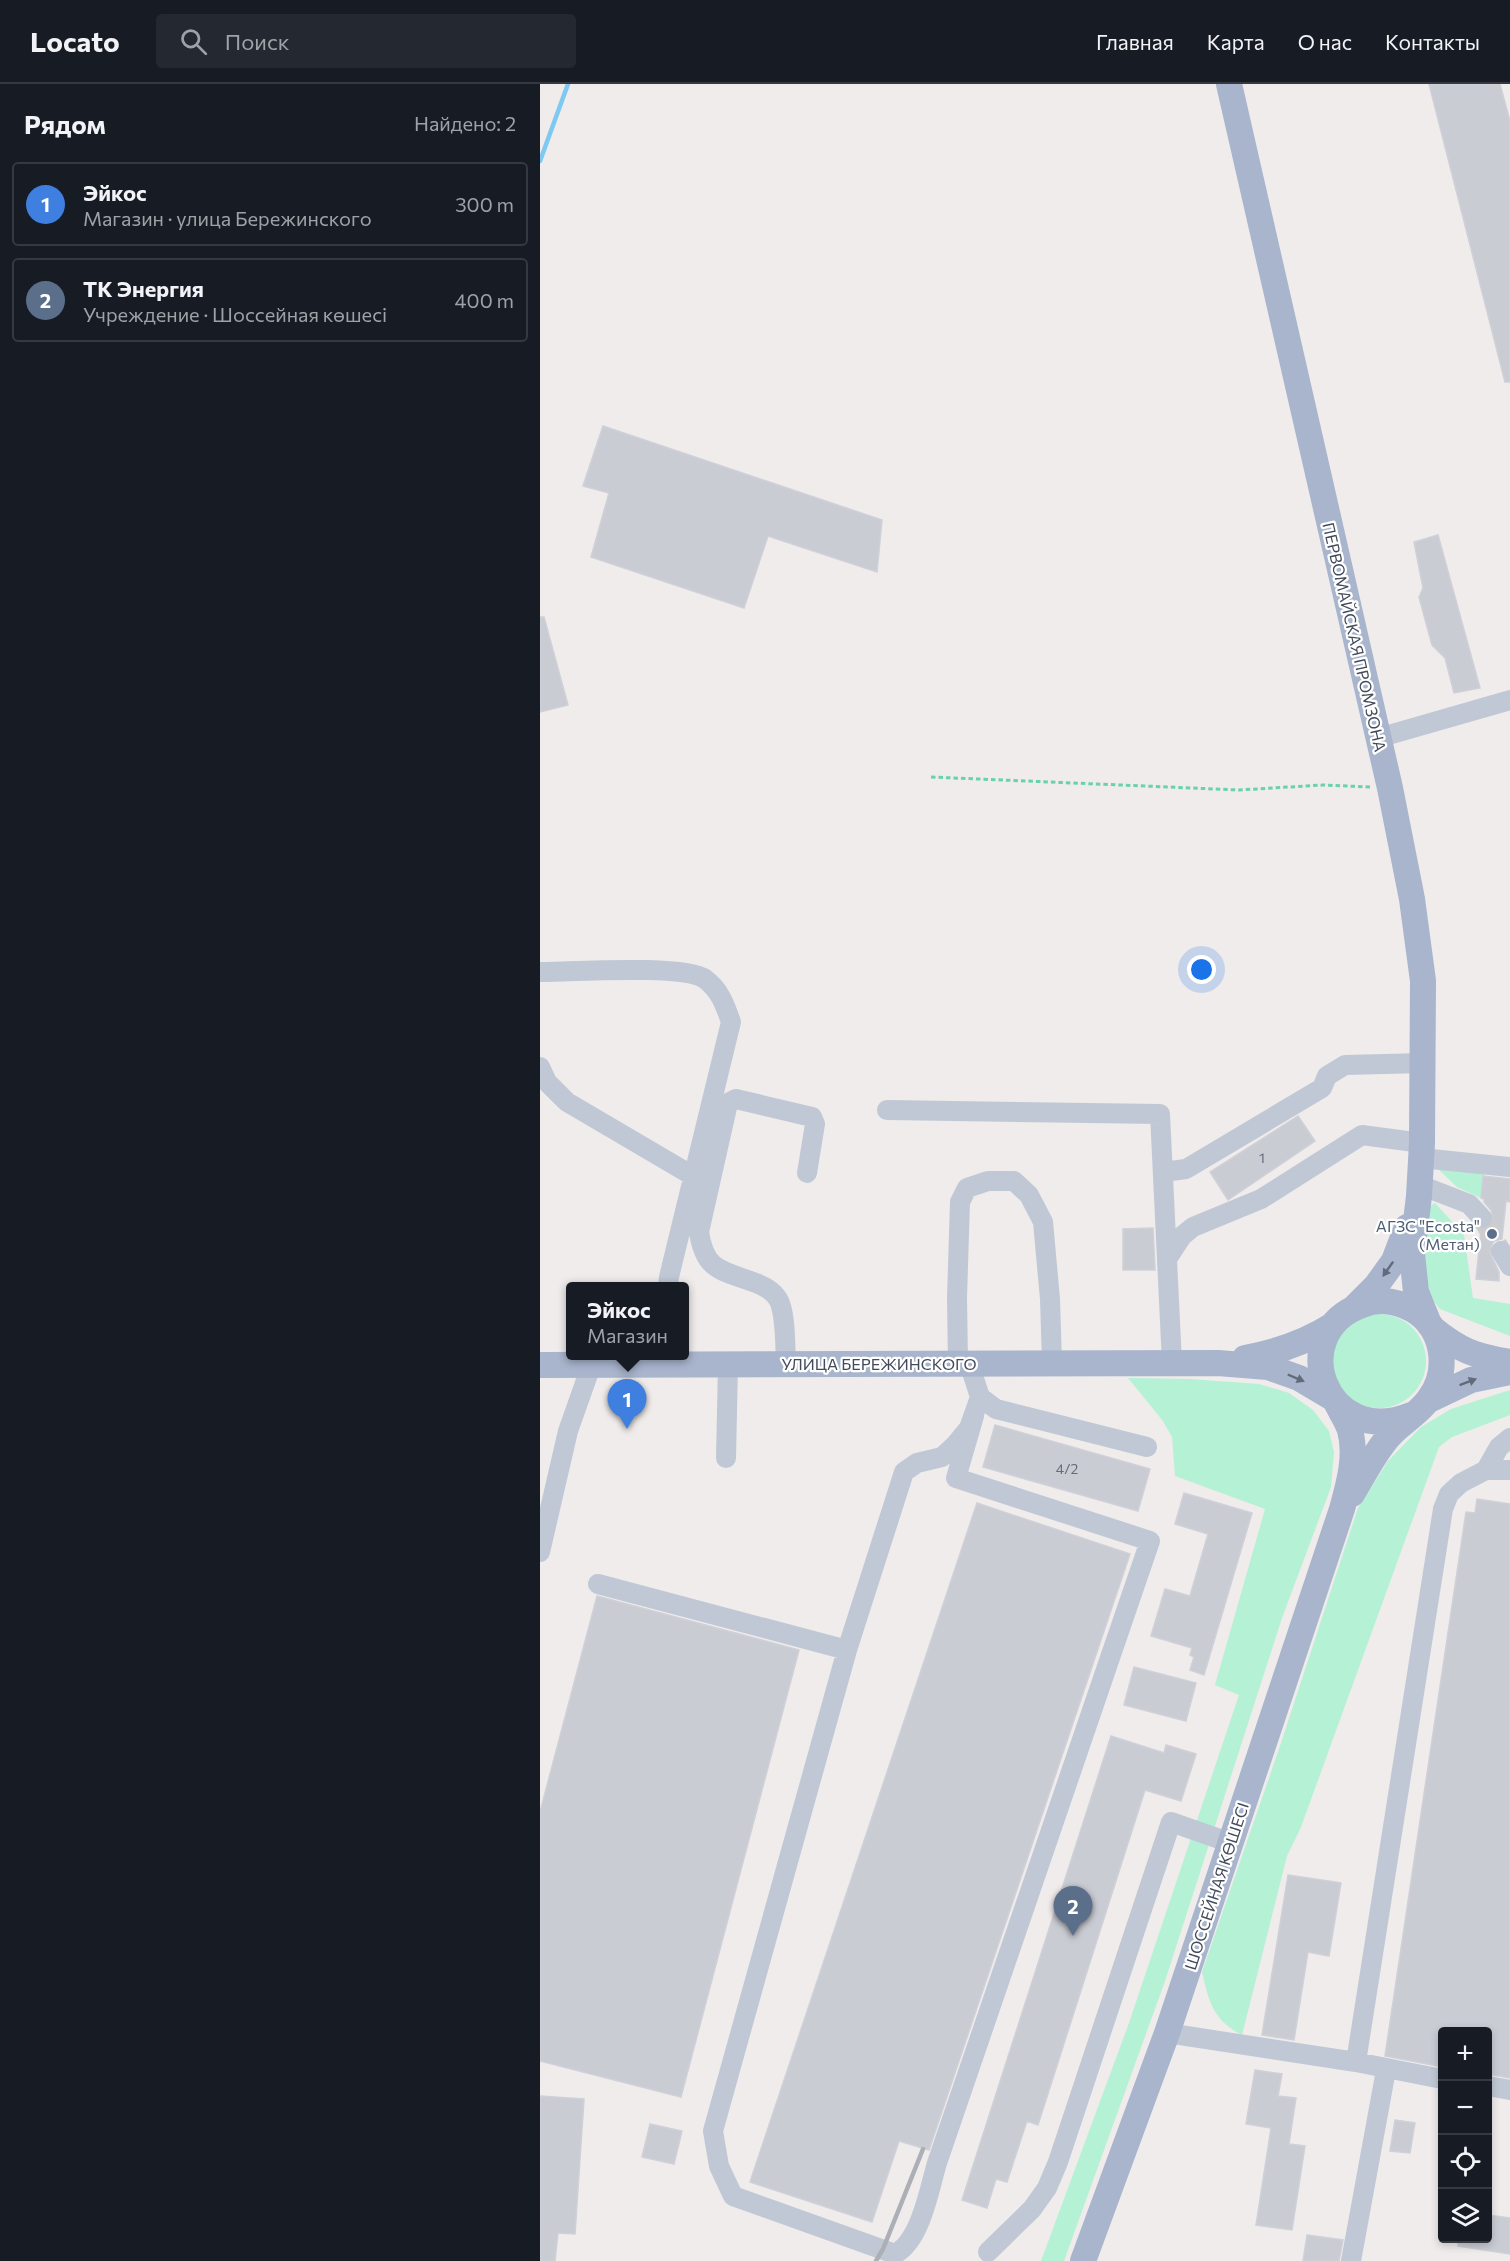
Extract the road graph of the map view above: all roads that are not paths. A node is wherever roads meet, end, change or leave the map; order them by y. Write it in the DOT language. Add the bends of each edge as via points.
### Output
graph roads {
  1 [pos="1228,84"];
  2 [pos="1510,700"];
  3 [pos="1378,738"];
  4 [pos="540,972"];
  5 [pos="1424,1063"];
  6 [pos="540,1067"];
  7 [pos="887,1110"];
  8 [pos="1422,1150"];
  9 [pos="1510,1167"];
  10 [pos="1163,1172"];
  11 [pos="807,1173"];
  12 [pos="693,1176"];
  13 [pos="1419,1191"];
  14 [pos="1482,1218"];
  15 [pos="1167,1259"];
  16 [pos="669,1282"];
  17 [pos="1355,1307"];
  18 [pos="1333,1325"];
  19 [pos="1430,1326"];
  20 [pos="668,1360"];
  21 [pos="1510,1362"];
  22 [pos="786,1363"];
  23 [pos="964,1363"];
  24 [pos="1052,1363"];
  25 [pos="1172,1363"];
  26 [pos="1218,1363"];
  27 [pos="728,1364"];
  28 [pos="540,1365"];
  29 [pos="591,1365"];
  30 [pos="1510,1372"];
  31 [pos="1334,1400"];
  32 [pos="977,1407"];
  33 [pos="1420,1408"];
  34 [pos="1510,1438"];
  35 [pos="1147,1447"];
  36 [pos="726,1458"];
  37 [pos="1486,1470"];
  38 [pos="1510,1470"];
  39 [pos="1342,1509"];
  40 [pos="540,1552"];
  41 [pos="598,1584"];
  42 [pos="848,1650"];
  43 [pos="1231,1843"];
  44 [pos="1167,2032"];
  45 [pos="1356,2062"];
  46 [pos="1386,2070"];
  47 [pos="1438,2078"];
  48 [pos="1492,2087"];
  49 [pos="1510,2090"];
  50 [pos="988,2252"];
  51 [pos="1083,2261"];
  52 [pos="1351,2261"];
  1 -- 3 [label="main road, ПЕРВОМАЙСКАЯ ПРОМЗОНА"];
  2 -- 3 [label="lane"];
  3 -- 5 [label="main road, ПЕРВОМАЙСКАЯ ПРОМЗОНА" via="1412,899 1423,981"];
  4 -- 12 [label="lane" via="671,970 704,978 721,994 731,1022"];
  5 -- 8 [label="main road, ПЕРВОМАЙСКАЯ ПРОМЗОНА"];
  5 -- 10 [label="lane" via="1345,1065 1327,1076 1322,1088 1186,1169"];
  6 -- 12 [label="lane" via="547,1082 567,1102"];
  7 -- 10 [label="lane" via="1160,1114"];
  8 -- 9 [label="lane"];
  8 -- 13 [label="main road, ПЕРВОМАЙСКАЯ ПРОМЗОНА"];
  8 -- 15 [label="lane" via="1362,1135 1261,1199 1193,1227"];
  10 -- 15 [label="lane"];
  11 -- 22 [label="lane" via="815,1124 812,1117 736,1099 728,1103 699,1232 701,1249 713,1267 770,1289 779,1300"];
  12 -- 16 [label="lane"];
  13 -- 14 [label="lane" via="1470,1204"];
  13 -- 17 [label="main road, one-way" via="1394,1261"];
  13 -- 19 [label="main road" via="1412,1254 1416,1292"];
  15 -- 25 [label="lane"];
  17 -- 18 [label="main road"];
  17 -- 19 [label="main road" via="1389,1301 1411,1309"];
  18 -- 26 [label="main road" via="1289,1348"];
  18 -- 31 [label="main road" via="1326,1336 1320,1363"];
  19 -- 21 [label="main road" via="1453,1345 1477,1356"];
  19 -- 33 [label="main road" via="1441,1348 1442,1362 1436,1388"];
  20 -- 27 [label="main road, УЛИЦА БЕРЕЖИНСКОГО"];
  20 -- 29 [label="main road, УЛИЦА БЕРЕЖИНСКОГО"];
  22 -- 23 [label="main road, УЛИЦА БЕРЕЖИНСКОГО"];
  22 -- 27 [label="main road, УЛИЦА БЕРЕЖИНСКОГО"];
  23 -- 24 [label="main road, УЛИЦА БЕРЕЖИНСКОГО"];
  23 -- 24 [label="lane" via="957,1305 960,1202 967,1188 988,1181 1014,1181 1029,1195 1043,1222"];
  23 -- 32 [label="lane"];
  24 -- 25 [label="main road, УЛИЦА БЕРЕЖИНСКОГО"];
  25 -- 26 [label="main road, УЛИЦА БЕРЕЖИНСКОГО"];
  26 -- 31 [label="main road, one-way" via="1268,1367 1299,1378"];
  27 -- 36 [label="lane"];
  28 -- 29 [label="main road, УЛИЦА БЕРЕЖИНСКОГО"];
  29 -- 40 [label="lane" via="568,1431"];
  33 -- 30 [label="main road, one-way" via="1471,1380"];
  31 -- 33 [label="main road" via="1359,1419 1372,1422 1385,1422"];
  31 -- 39 [label="main road" via="1350,1429 1352,1455"];
  32 -- 35 [label="lane"];
  32 -- 42 [label="lane" via="956,1444 942,1457 917,1463 904,1472"];
  32 -- 42 [label="lane" via="956,1478 1150,1541 923,2213 906,2248 895,2254 733,2196 719,2166 713,2130"];
  33 -- 39 [label="main road" via="1387,1438"];
  34 -- 37 [label="lane" via="1499,1447"];
  37 -- 38 [label="lane"];
  37 -- 45 [label="lane" via="1461,1483 1449,1494 1443,1509"];
  39 -- 43 [label="main road, ШОССЕЙНАЯ КӨШЕСІ"];
  41 -- 42 [label="lane"];
  43 -- 44 [label="main road, ШОССЕЙНАЯ КӨШЕСІ"];
  43 -- 50 [label="lane" via="1172,1822 1047,2188 1032,2209"];
  44 -- 45 [label="lane"];
  44 -- 51 [label="main road, ШОССЕЙНАЯ КӨШЕСІ"];
  45 -- 46 [label="lane"];
  46 -- 47 [label="lane"];
  46 -- 52 [label="lane"];
  48 -- 49 [label="lane"];
}
